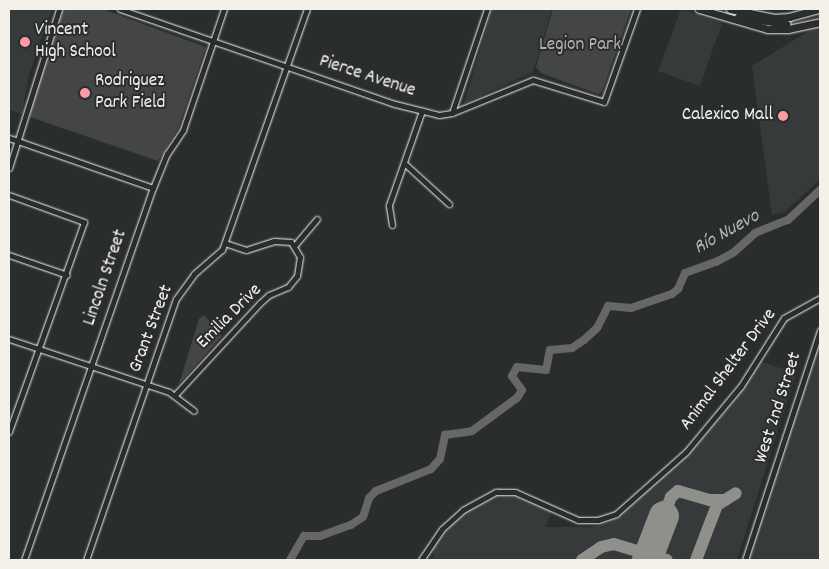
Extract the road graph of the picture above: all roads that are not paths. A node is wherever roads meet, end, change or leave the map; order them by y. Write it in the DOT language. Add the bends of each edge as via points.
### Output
graph roads {
  1 [pos="59,9"];
  2 [pos="120,9"];
  3 [pos="142,9"];
  4 [pos="224,9"];
  5 [pos="307,9"];
  6 [pos="487,9"];
  7 [pos="637,9"];
  8 [pos="699,9"];
  9 [pos="714,9"];
  10 [pos="730,9"];
  11 [pos="819,9"];
  12 [pos="139,15"];
  13 [pos="820,17"];
  14 [pos="820,22"];
  15 [pos="213,42"];
  16 [pos="286,66"];
  17 [pos="422,111"];
  18 [pos="452,113"];
  19 [pos="9,138"];
  20 [pos="18,141"];
  21 [pos="404,162"];
  22 [pos="9,168"];
  23 [pos="153,188"];
  24 [pos="9,195"];
  25 [pos="450,204"];
  26 [pos="317,219"];
  27 [pos="392,225"];
  28 [pos="225,243"];
  29 [pos="295,245"];
  30 [pos="9,255"];
  31 [pos="67,275"];
  32 [pos="820,298"];
  33 [pos="820,330"];
  34 [pos="9,338"];
  35 [pos="38,347"];
  36 [pos="92,365"];
  37 [pos="147,384"];
  38 [pos="175,395"];
  39 [pos="194,412"];
  40 [pos="9,432"];
  41 [pos="24,560"];
  42 [pos="86,560"];
  43 [pos="421,560"];
  44 [pos="745,560"];
  1 -- 20 [label="street"];
  2 -- 12 [label="street, Pierce Avenue"];
  3 -- 12 [label="street"];
  4 -- 15 [label="street, Lincoln Street"];
  5 -- 16 [label="street, Grant Street"];
  6 -- 18 [label="street"];
  7 -- 18 [label="street, Pierce Avenue" via="604,102 533,80"];
  8 -- 14 [label="main road" via="768,29 788,29"];
  9 -- 13 [label="main road" via="769,24 793,24"];
  10 -- 11 [label="main road" via="782,18"];
  12 -- 15 [label="street, Pierce Avenue"];
  15 -- 16 [label="street, Pierce Avenue"];
  15 -- 23 [label="street, Lincoln Street" via="183,130 167,154"];
  16 -- 17 [label="street, Pierce Avenue"];
  16 -- 28 [label="street, Grant Street"];
  17 -- 18 [label="street, Pierce Avenue" via="438,115"];
  17 -- 21 [label="street"];
  19 -- 20 [label="street"];
  20 -- 22 [label="street"];
  20 -- 23 [label="street"];
  21 -- 25 [label="street"];
  21 -- 27 [label="street" via="389,205"];
  23 -- 36 [label="street, Lincoln Street"];
  24 -- 31 [label="street" via="84,222"];
  26 -- 29 [label="street"];
  28 -- 29 [label="street" via="246,250 283,240"];
  28 -- 37 [label="street, Grant Street" via="216,257 184,285"];
  29 -- 38 [label="street, Emilia Drive" via="300,266 293,283 260,304"];
  30 -- 31 [label="street"];
  31 -- 35 [label="street"];
  32 -- 43 [label="street, Animal Shelter Drive" via="779,324 741,386 686,452 616,514 598,520 578,520 515,492 496,492 463,510 442,530"];
  33 -- 44 [label="street, West 2nd Street"];
  34 -- 35 [label="street"];
  35 -- 36 [label="street"];
  35 -- 40 [label="street"];
  36 -- 37 [label="street"];
  36 -- 41 [label="street, Lincoln Street"];
  37 -- 38 [label="street"];
  37 -- 42 [label="street, Grant Street"];
  38 -- 39 [label="street"];
}
